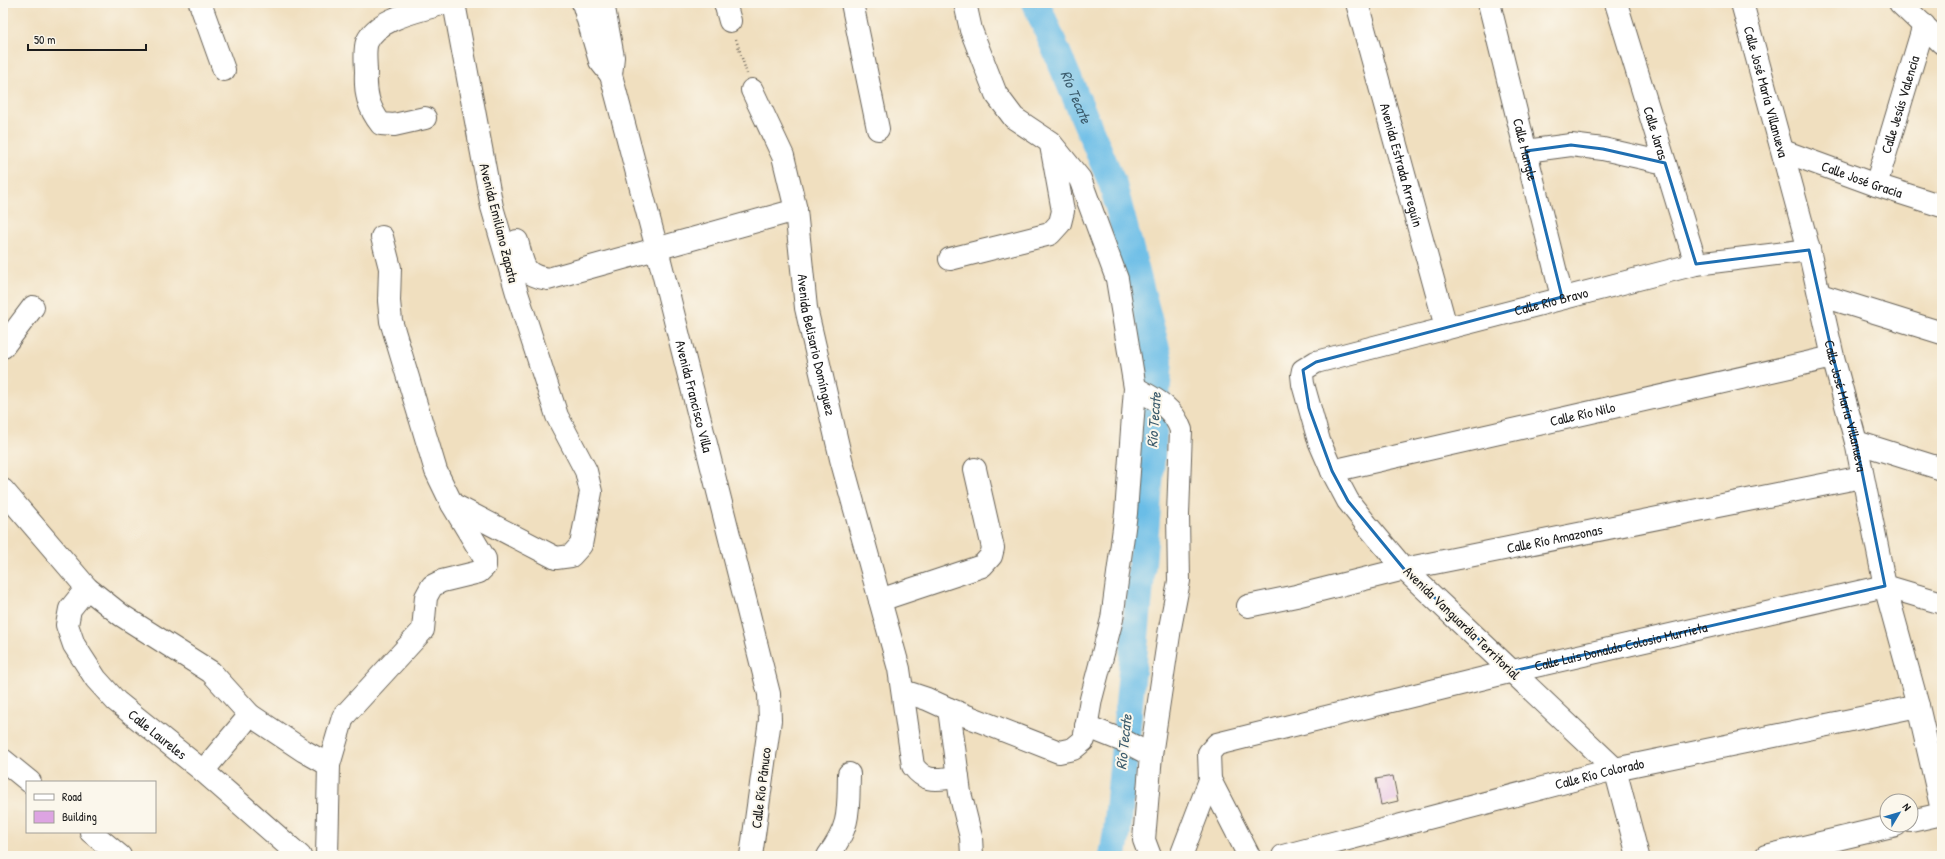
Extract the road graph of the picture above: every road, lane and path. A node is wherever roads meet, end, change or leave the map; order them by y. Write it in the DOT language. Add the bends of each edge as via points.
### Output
graph roads {
  1 [pos="200,3"];
  2 [pos="444,3"];
  3 [pos="454,3"];
  4 [pos="583,3"];
  5 [pos="603,3"];
  6 [pos="852,3"];
  7 [pos="964,3"];
  8 [pos="1357,3"];
  9 [pos="1488,3"];
  10 [pos="1616,3"];
  11 [pos="1742,3"];
  12 [pos="1900,3"];
  13 [pos="727,12"];
  14 [pos="1924,25"];
  15 [pos="1942,43"];
  16 [pos="224,70"];
  17 [pos="611,75"];
  18 [pos="752,90"];
  19 [pos="425,118"];
  20 [pos="878,129"];
  21 [pos="1050,142"];
  22 [pos="1526,151"];
  23 [pos="1783,151"];
  24 [pos="1665,163"];
  25 [pos="1876,185"];
  26 [pos="1942,206"];
  27 [pos="492,207"];
  28 [pos="796,210"];
  29 [pos="382,236"];
  30 [pos="657,249"];
  31 [pos="1809,250"];
  32 [pos="950,259"];
  33 [pos="1696,264"];
  34 [pos="1820,295"];
  35 [pos="1562,297"];
  36 [pos="33,307"];
  37 [pos="1446,327"];
  38 [pos="1942,333"];
  39 [pos="3,347"];
  40 [pos="1833,357"];
  41 [pos="1302,375"];
  42 [pos="1135,388"];
  43 [pos="1856,442"];
  44 [pos="975,469"];
  45 [pos="1942,469"];
  46 [pos="1332,471"];
  47 [pos="1862,476"];
  48 [pos="3,490"];
  49 [pos="452,504"];
  50 [pos="1404,569"];
  51 [pos="1885,586"];
  52 [pos="86,588"];
  53 [pos="880,600"];
  54 [pos="1942,603"];
  55 [pos="1248,606"];
  56 [pos="1513,671"];
  57 [pos="903,691"];
  58 [pos="1918,706"];
  59 [pos="949,709"];
  60 [pos="250,715"];
  61 [pos="770,720"];
  62 [pos="1086,726"];
  63 [pos="1152,755"];
  64 [pos="3,760"];
  65 [pos="329,765"];
  66 [pos="1936,766"];
  67 [pos="1615,769"];
  68 [pos="203,771"];
  69 [pos="849,774"];
  70 [pos="958,777"];
  71 [pos="1210,780"];
  72 [pos="29,781"];
  73 [pos="1942,810"];
  74 [pos="1942,814"];
  75 [pos="1919,819"];
  76 [pos="1879,829"];
  77 [pos="92,833"];
  78 [pos="972,847"];
  79 [pos="120,856"];
  80 [pos="300,856"];
  81 [pos="327,856"];
  82 [pos="751,856"];
  83 [pos="828,856"];
  84 [pos="1150,856"];
  85 [pos="1181,856"];
  86 [pos="1249,856"];
  87 [pos="1283,856"];
  88 [pos="1638,856"];
  89 [pos="1766,856"];
  1 -- 16 [label="street"];
  2 -- 19 [label="street" via="388,21 377,27 367,42 365,91 374,115 381,124 394,125"];
  3 -- 27 [label="street, Avenida Emiliano Zapata"];
  4 -- 17 [label="street, Avenida Francisco Villa" via="600,61"];
  5 -- 17 [label="street, Avenida Francisco Villa" via="613,57"];
  6 -- 20 [label="street"];
  7 -- 21 [label="street" via="971,30 996,94 1014,118"];
  8 -- 37 [label="street, Avenida Estrada Arreguín"];
  9 -- 22 [label="street, Calle Mangle"];
  10 -- 24 [label="street, Calle Jaras"];
  11 -- 23 [label="street, Calle José María Villanueva"];
  12 -- 14 [label="street"];
  13 -- 18 [label="path"];
  14 -- 15 [label="street"];
  14 -- 25 [label="street, Calle Jesús Valencia"];
  17 -- 30 [label="street, Avenida Francisco Villa"];
  18 -- 28 [label="street, Avenida Belisario Domínguez" via="783,156"];
  21 -- 32 [label="street" via="1063,211 1060,223 1050,234"];
  21 -- 42 [label="street" via="1080,179 1117,279"];
  22 -- 24 [label="street" via="1571,145 1603,149"];
  22 -- 35 [label="street, Calle Mangle"];
  23 -- 25 [label="street, Calle José Gracia"];
  23 -- 31 [label="street, Calle José María Villanueva"];
  24 -- 33 [label="street, Calle Jaras"];
  25 -- 26 [label="street, Calle José Gracia"];
  27 -- 30 [label="street" via="503,212 510,221 526,269 533,277 548,279"];
  27 -- 49 [label="street, Avenida Emiliano Zapata" via="557,416 586,471 591,492 580,545 571,556 556,558"];
  28 -- 30 [label="street"];
  28 -- 53 [label="street, Avenida Belisario Domínguez" via="806,308 841,459"];
  29 -- 49 [label="street" via="390,268 391,321 436,471"];
  30 -- 61 [label="street, Avenida Francisco Villa" via="769,694"];
  31 -- 33 [label="street, Calle Río Bravo"];
  31 -- 34 [label="street, Calle José María Villanueva"];
  33 -- 35 [label="street, Calle Río Bravo"];
  34 -- 38 [label="street"];
  34 -- 40 [label="street, Calle José María Villanueva"];
  35 -- 37 [label="street, Calle Río Bravo"];
  36 -- 39 [label="street"];
  37 -- 41 [label="street, Calle Río Bravo" via="1316,362 1303,370"];
  40 -- 43 [label="street, Calle José María Villanueva"];
  40 -- 46 [label="street, Calle Río Nilo"];
  41 -- 46 [label="street, Avenida Vanguardia Territorial" via="1319,441"];
  42 -- 62 [label="street" via="1126,513 1112,619"];
  42 -- 63 [label="street" via="1168,408 1177,418 1181,430 1179,581"];
  43 -- 45 [label="street"];
  43 -- 47 [label="street, Calle José María Villanueva"];
  44 -- 53 [label="street" via="993,548 991,556 982,566"];
  46 -- 50 [label="street, Avenida Vanguardia Territorial" via="1348,501"];
  47 -- 50 [label="street, Calle Río Amazonas"];
  47 -- 51 [label="street, Calle José María Villanueva"];
  48 -- 52 [label="street"];
  49 -- 65 [label="street" via="486,559 485,566 479,572 432,586 426,597 423,630 343,718"];
  50 -- 55 [label="street, Calle Río Amazonas"];
  50 -- 56 [label="street, Avenida Vanguardia Territorial"];
  51 -- 54 [label="street"];
  51 -- 56 [label="street, Calle Luis Donaldo Colosio Murrieta"];
  51 -- 58 [label="street, Calle José María Villanueva"];
  52 -- 60 [label="street" via="121,615 211,672"];
  52 -- 68 [label="street, Calle Laureles" via="70,609 67,625 74,645 96,679 116,701"];
  53 -- 57 [label="street, Avenida Belisario Domínguez"];
  56 -- 67 [label="street, Avenida Vanguardia Territorial"];
  56 -- 71 [label="street, Calle Luis Donaldo Colosio Murrieta" via="1217,744 1209,753"];
  57 -- 59 [label="street"];
  57 -- 70 [label="street, Avenida Belisario Domínguez" via="913,766 928,779"];
  58 -- 66 [label="street, Calle José María Villanueva"];
  58 -- 67 [label="street, Calle Río Colorado"];
  59 -- 62 [label="street" via="1059,752 1073,749 1084,740"];
  59 -- 70 [label="street"];
  60 -- 65 [label="street"];
  60 -- 68 [label="street"];
  61 -- 82 [label="street, Calle Río Pánuco"];
  62 -- 63 [label="street"];
  63 -- 84 [label="street" via="1144,840"];
  64 -- 72 [label="street"];
  65 -- 81 [label="street"];
  66 -- 73 [label="street, Calle José María Villanueva"];
  67 -- 87 [label="street, Calle Río Colorado"];
  67 -- 88 [label="street"];
  68 -- 80 [label="street, Calle Laureles"];
  69 -- 83 [label="street" via="848,819 840,840"];
  70 -- 78 [label="street"];
  71 -- 85 [label="street"];
  71 -- 86 [label="street"];
  74 -- 75 [label="street"];
  76 -- 89 [label="street"];
  77 -- 79 [label="street"];
}
